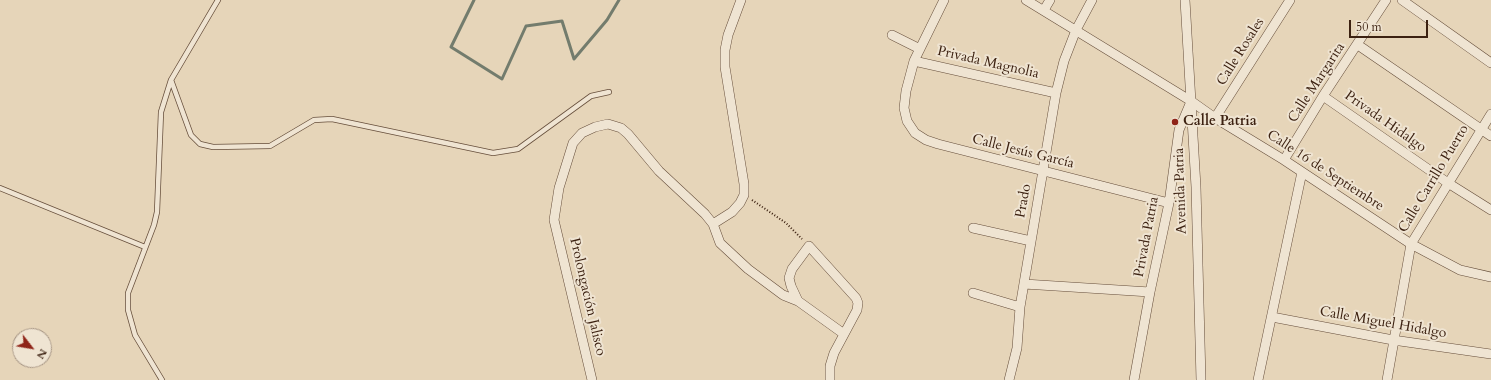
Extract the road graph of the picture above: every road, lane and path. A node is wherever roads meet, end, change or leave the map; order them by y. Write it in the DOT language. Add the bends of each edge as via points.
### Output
graph roads {
  1 [pos="218,0"];
  2 [pos="741,0"];
  3 [pos="944,0"];
  4 [pos="1026,0"];
  5 [pos="1050,0"];
  6 [pos="1092,0"];
  7 [pos="1185,0"];
  8 [pos="1290,0"];
  9 [pos="1386,0"];
  10 [pos="1402,0"];
  11 [pos="1044,10"];
  12 [pos="1076,30"];
  13 [pos="892,35"];
  14 [pos="1358,44"];
  15 [pos="920,49"];
  16 [pos="914,61"];
  17 [pos="1491,63"];
  18 [pos="171,80"];
  19 [pos="609,92"];
  20 [pos="1056,93"];
  21 [pos="1323,96"];
  22 [pos="1191,101"];
  23 [pos="1491,114"];
  24 [pos="1215,118"];
  25 [pos="1481,129"];
  26 [pos="1491,136"];
  27 [pos="1284,160"];
  28 [pos="1044,172"];
  29 [pos="1302,172"];
  30 [pos="1448,183"];
  31 [pos="0,188"];
  32 [pos="744,195"];
  33 [pos="1169,203"];
  34 [pos="1491,210"];
  35 [pos="713,224"];
  36 [pos="973,228"];
  37 [pos="1031,241"];
  38 [pos="1411,244"];
  39 [pos="809,246"];
  40 [pos="145,247"];
  41 [pos="1491,277"];
  42 [pos="1024,284"];
  43 [pos="973,292"];
  44 [pos="1150,292"];
  45 [pos="798,301"];
  46 [pos="1020,307"];
  47 [pos="1272,317"];
  48 [pos="844,334"];
  49 [pos="1393,340"];
  50 [pos="1491,354"];
  51 [pos="162,380"];
  52 [pos="592,380"];
  53 [pos="830,380"];
  54 [pos="1009,380"];
  55 [pos="1134,380"];
  56 [pos="1201,380"];
  57 [pos="1258,380"];
  58 [pos="1387,380"];
  1 -- 18 [label="lane"];
  2 -- 32 [label="street" via="728,36 725,61"];
  3 -- 15 [label="street, Calle Jesús García"];
  4 -- 11 [label="street, Calle 16 de Septiembre"];
  5 -- 11 [label="street"];
  6 -- 12 [label="street, Prado"];
  7 -- 22 [label="street, Avenida Patria"];
  8 -- 24 [label="street, Calle Rosales"];
  9 -- 14 [label="street, Calle Margarita"];
  10 -- 17 [label="street"];
  11 -- 12 [label="street, Calle 16 de Septiembre"];
  12 -- 20 [label="street, Prado" via="1064,61"];
  12 -- 22 [label="street, Calle 16 de Septiembre"];
  13 -- 15 [label="street"];
  14 -- 21 [label="street, Calle Margarita"];
  14 -- 25 [label="street"];
  15 -- 16 [label="street, Calle Jesús García"];
  16 -- 20 [label="street, Privada Magnolia"];
  16 -- 28 [label="street, Calle Jesús García" via="904,108 907,121 916,133 938,144"];
  18 -- 19 [label="lane" via="191,135 200,144 213,147 270,146 314,120 332,119 493,153 518,149 591,96"];
  18 -- 40 [label="lane" via="161,112 154,225"];
  20 -- 28 [label="street, Prado"];
  21 -- 27 [label="street, Calle Margarita"];
  21 -- 30 [label="street, Privada Hidalgo"];
  22 -- 24 [label="street, Calle 16 de Septiembre"];
  22 -- 33 [label="street, Privada Patria" via="1179,130"];
  22 -- 56 [label="street, Avenida Patria"];
  23 -- 25 [label="street, Calle Carrillo Puerto"];
  24 -- 27 [label="street, Calle 16 de Septiembre"];
  25 -- 26 [label="street"];
  25 -- 30 [label="street, Calle Carrillo Puerto"];
  27 -- 29 [label="street, Calle 16 de Septiembre"];
  28 -- 33 [label="street, Calle Jesús García"];
  28 -- 37 [label="street, Prado"];
  29 -- 38 [label="street, Calle 16 de Septiembre"];
  29 -- 47 [label="street"];
  30 -- 34 [label="street, Privada Hidalgo"];
  30 -- 38 [label="street, Calle Carrillo Puerto"];
  31 -- 40 [label="lane"];
  32 -- 35 [label="street" via="732,212"];
  32 -- 39 [label="path" via="786,223"];
  33 -- 44 [label="street, Privada Patria"];
  35 -- 45 [label="street" via="720,243 748,269 783,295"];
  35 -- 52 [label="street, Prolongación Jalisco" via="659,171 621,128 608,124 595,127 582,133 573,143 558,188 554,220"];
  36 -- 37 [label="street"];
  37 -- 42 [label="street, Prado"];
  38 -- 41 [label="street, Calle 16 de Septiembre" via="1460,270"];
  38 -- 49 [label="street, Calle Carrillo Puerto"];
  39 -- 45 [label="street" via="792,269 789,278"];
  39 -- 48 [label="street" via="858,303"];
  40 -- 51 [label="lane" via="128,293 128,310 135,335"];
  42 -- 44 [label="street"];
  42 -- 46 [label="street, Prado"];
  43 -- 46 [label="street"];
  44 -- 55 [label="street, Privada Patria"];
  45 -- 48 [label="street"];
  46 -- 54 [label="street, Prado" via="1017,348"];
  47 -- 49 [label="street, Calle Miguel Hidalgo"];
  47 -- 57 [label="street"];
  48 -- 53 [label="street" via="830,366"];
  49 -- 50 [label="street, Calle Miguel Hidalgo"];
  49 -- 58 [label="street, Calle Carrillo Puerto"];
}
